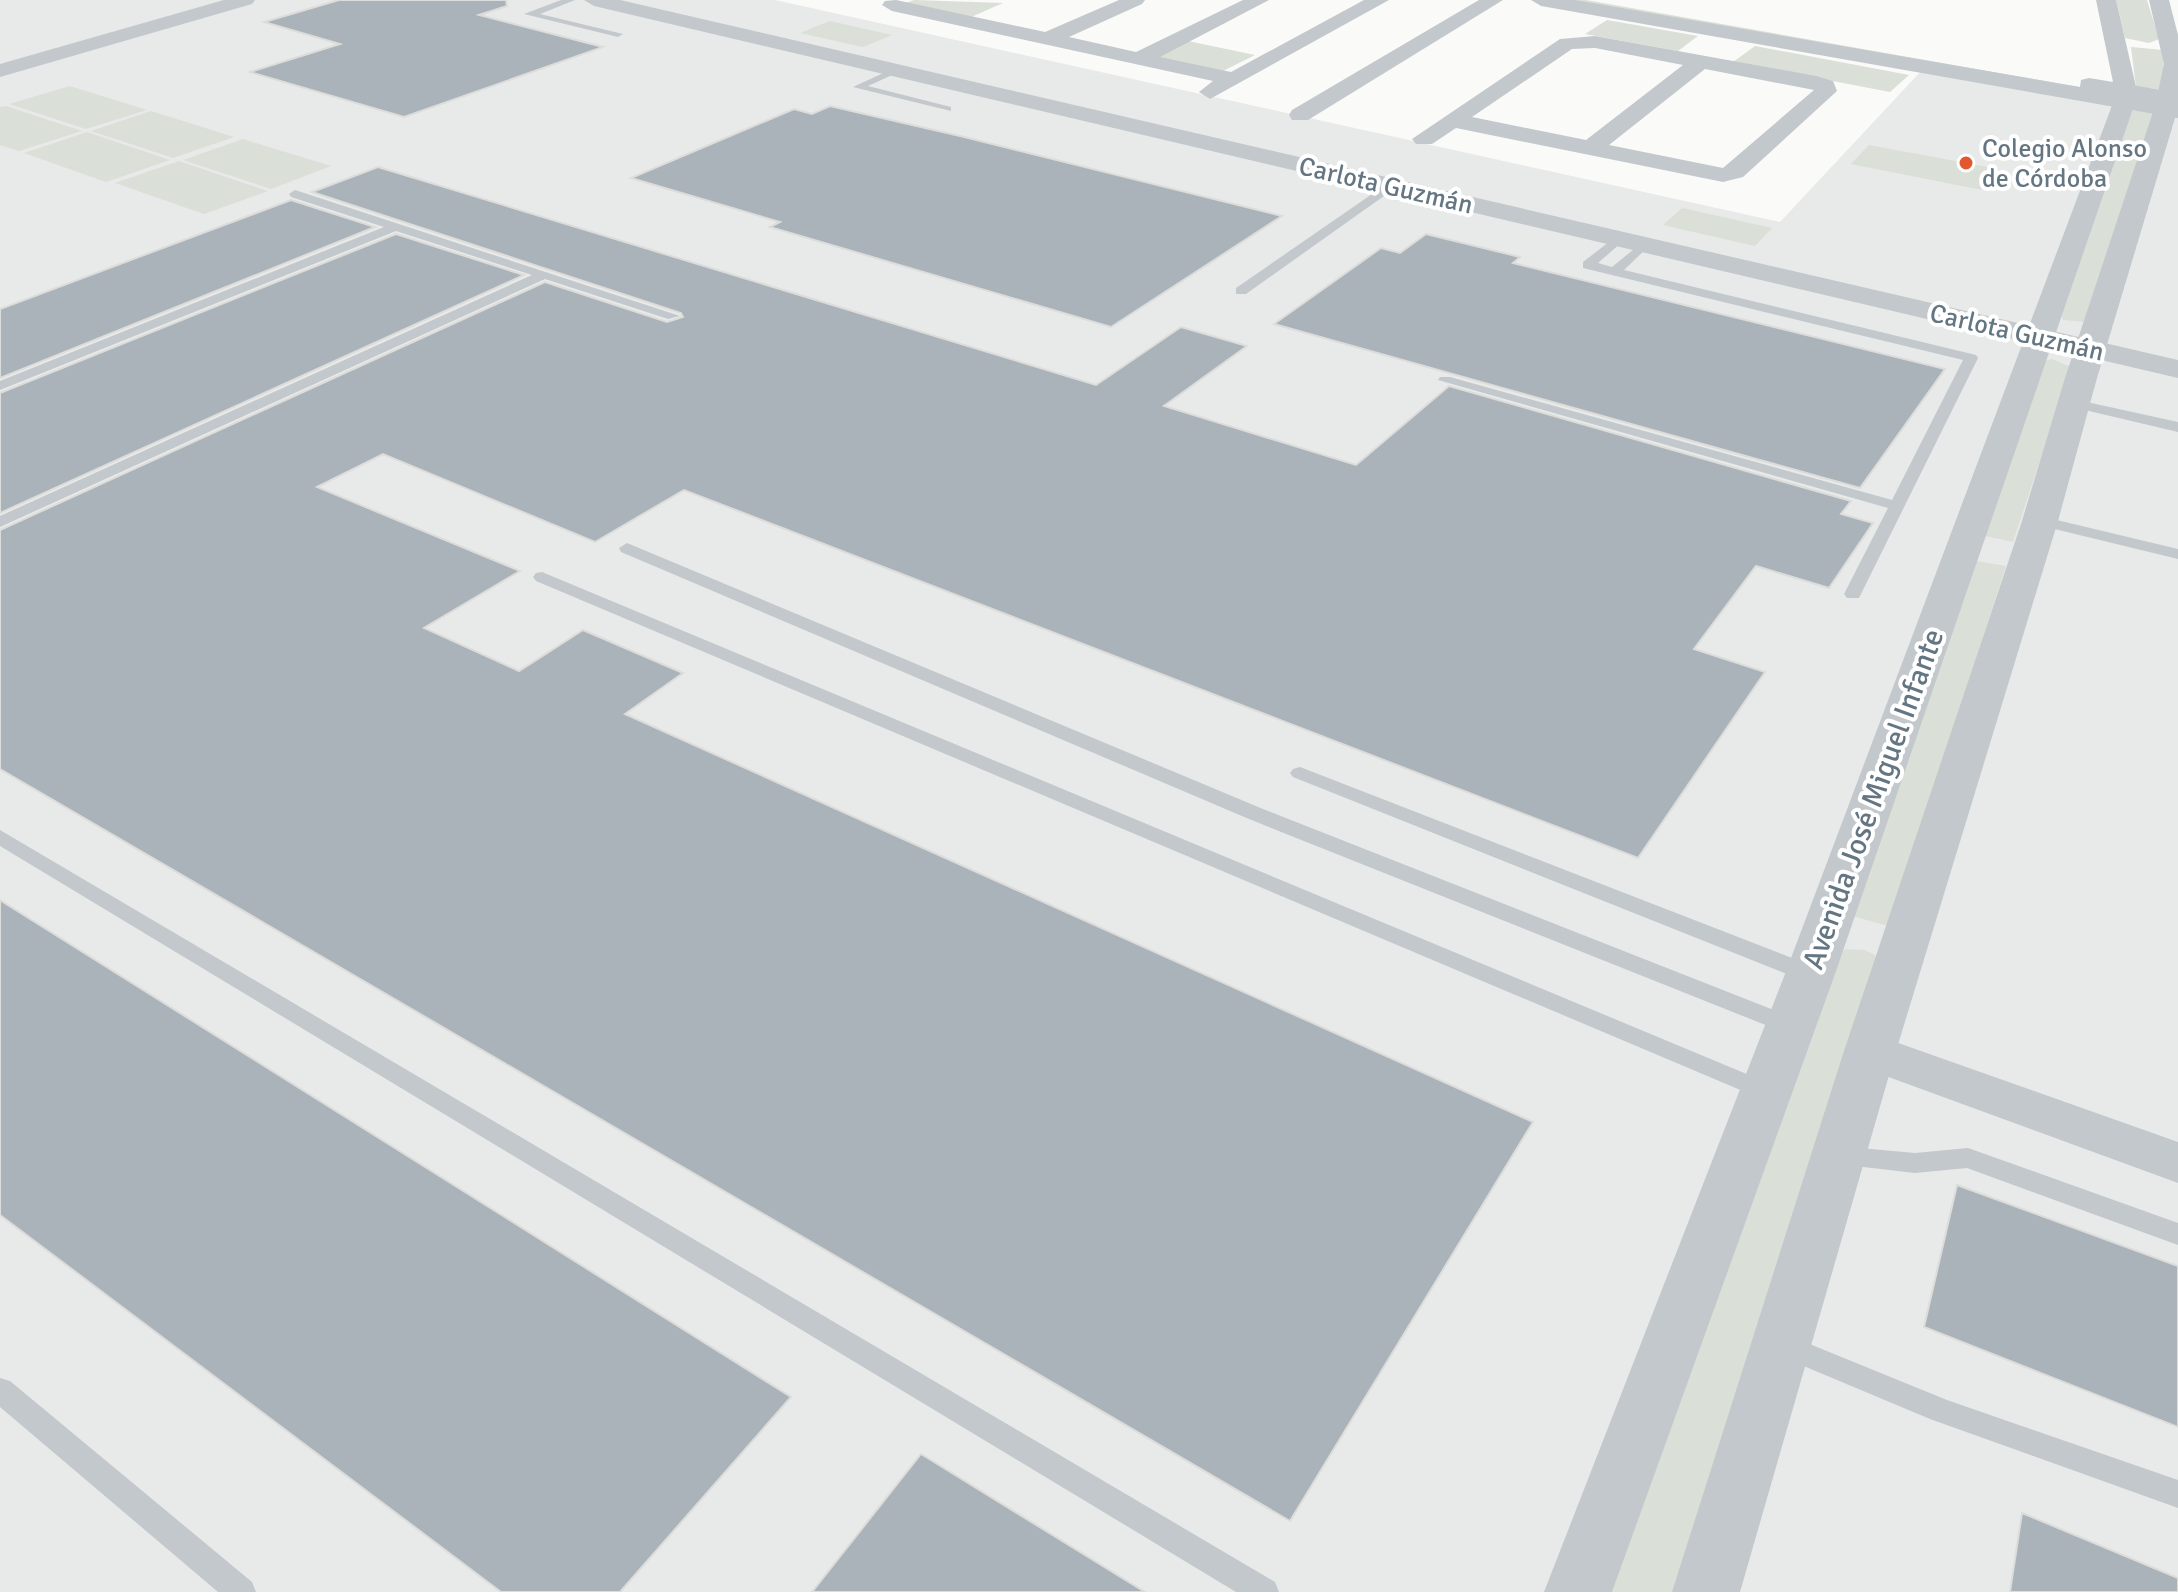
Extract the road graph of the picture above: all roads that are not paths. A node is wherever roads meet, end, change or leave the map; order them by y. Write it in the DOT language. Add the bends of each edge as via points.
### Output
graph roads {
  1 [pos="245,0"];
  2 [pos="570,0"];
  3 [pos="594,0"];
  4 [pos="1135,0"];
  5 [pos="1259,0"];
  6 [pos="1340,0"];
  7 [pos="1493,0"];
  8 [pos="1541,0"];
  9 [pos="1598,0"];
  10 [pos="2106,0"];
  11 [pos="2159,0"];
  12 [pos="898,2"];
  13 [pos="1374,3"];
  14 [pos="1004,7"];
  15 [pos="871,13"];
  16 [pos="970,22"];
  17 [pos="1717,31"];
  18 [pos="618,34"];
  19 [pos="1745,36"];
  20 [pos="2113,38"];
  21 [pos="1047,39"];
  22 [pos="2155,45"];
  23 [pos="1138,59"];
  24 [pos="1699,60"];
  25 [pos="0,71"];
  26 [pos="896,71"];
  27 [pos="1233,79"];
  28 [pos="1210,92"];
  29 [pos="2157,102"];
  30 [pos="947,109"];
  31 [pos="1300,115"];
  32 [pos="1453,120"];
  33 [pos="1424,139"];
  34 [pos="1589,149"];
  35 [pos="1392,186"];
  36 [pos="295,194"];
  37 [pos="396,226"];
  38 [pos="1618,239"];
  39 [pos="1644,245"];
  40 [pos="1614,272"];
  41 [pos="545,274"];
  42 [pos="1241,291"];
  43 [pos="673,316"];
  44 [pos="2039,337"];
  45 [pos="2091,349"];
  46 [pos="2178,369"];
  47 [pos="1445,380"];
  48 [pos="0,386"];
  49 [pos="2073,403"];
  50 [pos="2178,427"];
  51 [pos="1897,506"];
  52 [pos="2040,521"];
  53 [pos="0,522"];
  54 [pos="1963,547"];
  55 [pos="627,548"];
  56 [pos="2178,554"];
  57 [pos="2027,563"];
  58 [pos="542,577"];
  59 [pos="1853,594"];
  60 [pos="1300,773"];
  61 [pos="0,837"];
  62 [pos="1810,974"];
  63 [pos="1791,1026"];
  64 [pos="1870,1051"];
  65 [pos="1765,1091"];
  66 [pos="1838,1156"];
  67 [pos="2178,1163"];
  68 [pos="2178,1234"];
  69 [pos="1781,1344"];
  70 [pos="0,1390"];
  71 [pos="2178,1494"];
  72 [pos="241,1592"];
  73 [pos="1264,1592"];
  74 [pos="1578,1592"];
  75 [pos="1706,1592"];
  1 -- 25 [label="street"];
  2 -- 18 [label="lane" via="529,14"];
  3 -- 26 [label="street, Carlota Guzmán"];
  4 -- 21 [label="street"];
  5 -- 23 [label="street"];
  6 -- 13 [label="street"];
  7 -- 31 [label="street"];
  8 -- 17 [label="street"];
  9 -- 29 [label="street"];
  10 -- 20 [label="street"];
  11 -- 22 [label="street, Avenida José Miguel Infante"];
  12 -- 15 [label="street"];
  12 -- 16 [label="street"];
  13 -- 27 [label="street"];
  14 -- 16 [label="street"];
  16 -- 21 [label="street"];
  17 -- 19 [label="street"];
  17 -- 24 [label="street"];
  19 -- 24 [label="street"];
  19 -- 29 [label="street"];
  20 -- 22 [label="street"];
  20 -- 29 [label="street"];
  21 -- 23 [label="street"];
  22 -- 29 [label="street, Avenida José Miguel Infante" via="2175,64"];
  23 -- 27 [label="street"];
  24 -- 32 [label="street" via="1570,42"];
  24 -- 34 [label="street"];
  24 -- 34 [label="street" via="1816,83 1826,91 1734,172 1708,174"];
  26 -- 30 [label="lane" via="858,87"];
  26 -- 35 [label="street, Carlota Guzmán"];
  27 -- 28 [label="street"];
  29 -- 44 [label="street, Avenida José Miguel Infante"];
  29 -- 45 [label="street, Avenida José Miguel Infante"];
  32 -- 33 [label="street"];
  32 -- 34 [label="street"];
  35 -- 38 [label="street, Carlota Guzmán"];
  35 -- 42 [label="lane"];
  36 -- 37 [label="lane"];
  37 -- 41 [label="lane"];
  37 -- 48 [label="lane"];
  38 -- 39 [label="street, Carlota Guzmán"];
  38 -- 40 [label="lane" via="1588,265"];
  39 -- 40 [label="lane"];
  39 -- 44 [label="street, Carlota Guzmán"];
  40 -- 51 [label="lane" via="1971,358"];
  41 -- 43 [label="lane"];
  41 -- 53 [label="lane"];
  44 -- 45 [label="street, Carlota Guzmán"];
  44 -- 54 [label="street, Avenida José Miguel Infante"];
  45 -- 46 [label="street, Carlota Guzmán"];
  45 -- 49 [label="street, Avenida José Miguel Infante"];
  47 -- 51 [label="lane"];
  49 -- 50 [label="lane"];
  49 -- 52 [label="street, Avenida José Miguel Infante"];
  51 -- 59 [label="lane"];
  52 -- 56 [label="lane"];
  52 -- 57 [label="street, Avenida José Miguel Infante"];
  54 -- 57 [label="street" via="1999,549"];
  54 -- 62 [label="street, Avenida José Miguel Infante"];
  55 -- 63 [label="lane" via="1256,814"];
  57 -- 64 [label="street, Avenida José Miguel Infante"];
  58 -- 65 [label="lane"];
  60 -- 62 [label="lane"];
  61 -- 73 [label="lane"];
  62 -- 63 [label="street, Avenida José Miguel Infante"];
  63 -- 65 [label="street, Avenida José Miguel Infante"];
  64 -- 66 [label="street, Avenida José Miguel Infante"];
  64 -- 67 [label="street"];
  65 -- 74 [label="street, Avenida José Miguel Infante"];
  66 -- 68 [label="lane" via="1915,1163 1968,1158"];
  66 -- 69 [label="street, Avenida José Miguel Infante"];
  69 -- 71 [label="lane" via="1940,1410"];
  69 -- 75 [label="street, Avenida José Miguel Infante"];
  70 -- 72 [label="lane"];
}
